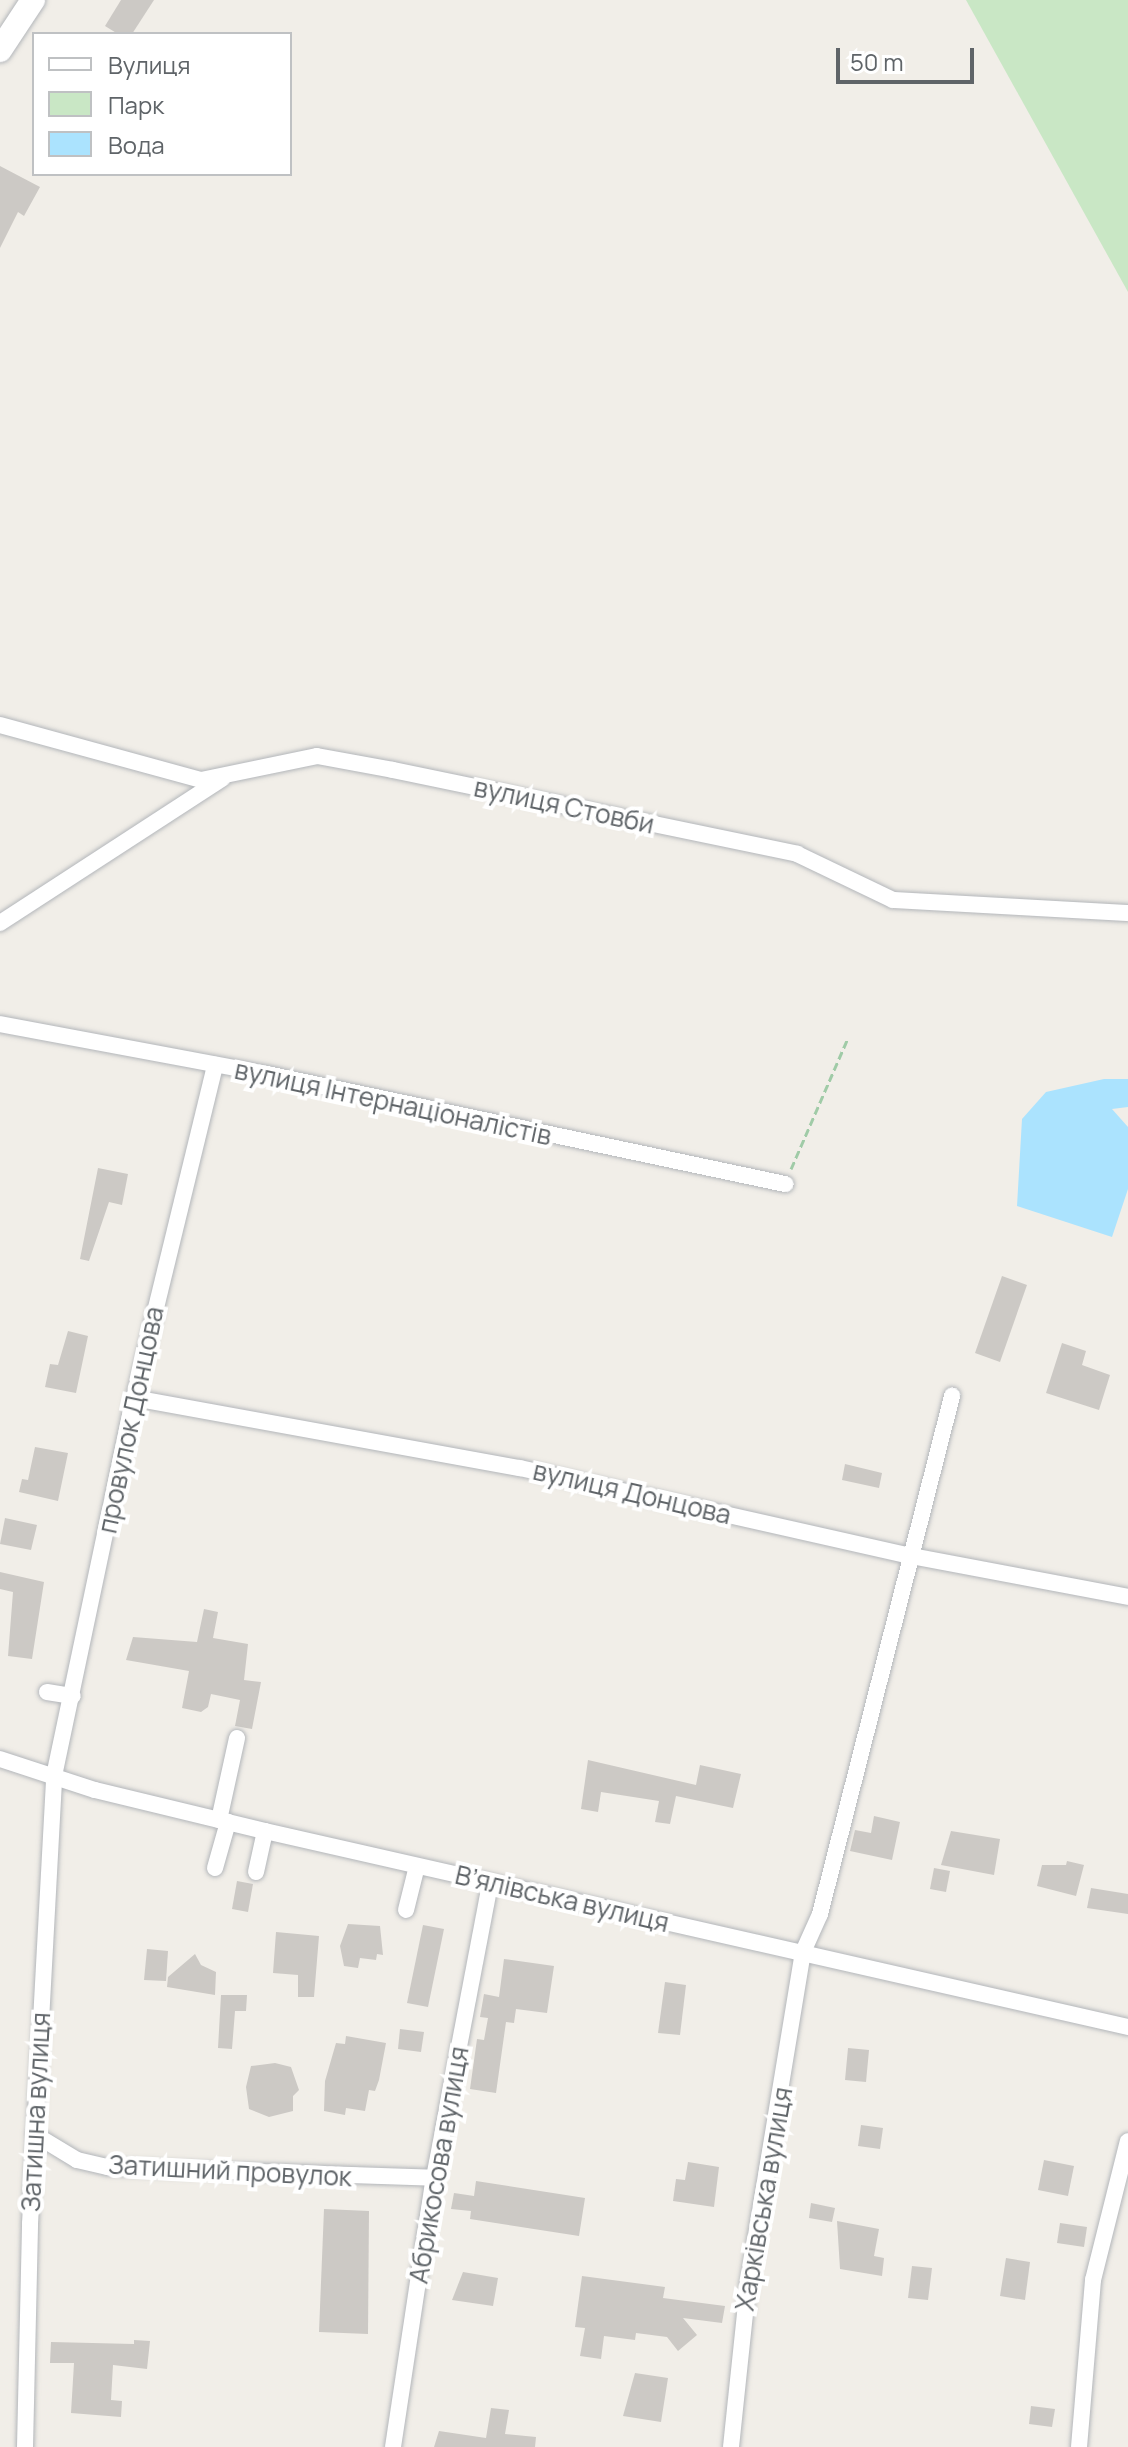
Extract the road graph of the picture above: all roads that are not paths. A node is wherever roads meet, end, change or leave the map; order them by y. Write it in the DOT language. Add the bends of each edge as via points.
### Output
graph roads {
  1 [pos="33,0"];
  2 [pos="0,50"];
  3 [pos="0,725"];
  4 [pos="230,774"];
  5 [pos="1128,913"];
  6 [pos="0,923"];
  7 [pos="0,1024"];
  8 [pos="215,1065"];
  9 [pos="785,1184"];
  10 [pos="952,1396"];
  11 [pos="134,1398"];
  12 [pos="912,1556"];
  13 [pos="1128,1597"];
  14 [pos="47,1692"];
  15 [pos="73,1696"];
  16 [pos="237,1738"];
  17 [pos="0,1759"];
  18 [pos="54,1776"];
  19 [pos="223,1821"];
  20 [pos="265,1831"];
  21 [pos="417,1866"];
  22 [pos="215,1868"];
  23 [pos="256,1872"];
  24 [pos="490,1883"];
  25 [pos="406,1910"];
  26 [pos="803,1952"];
  27 [pos="1128,2027"];
  28 [pos="34,2134"];
  29 [pos="1128,2141"];
  30 [pos="434,2178"];
  31 [pos="25,2447"];
  32 [pos="393,2447"];
  33 [pos="731,2447"];
  34 [pos="1079,2447"];
  1 -- 2 [label="street"];
  3 -- 4 [label="street, вулиця Стовби" via="201,780"];
  4 -- 5 [label="street, вулиця Стовби" via="317,756 797,854 893,900"];
  4 -- 6 [label="street"];
  7 -- 8 [label="street, вулиця Інтернаціоналістів"];
  8 -- 9 [label="street, вулиця Інтернаціоналістів"];
  8 -- 11 [label="street, провулок Донцова"];
  10 -- 12 [label="street, Харківська вулиця"];
  11 -- 12 [label="street, вулиця Донцова" via="520,1468"];
  11 -- 15 [label="street, провулок Донцова"];
  12 -- 13 [label="street, вулиця Донцова"];
  12 -- 26 [label="street, Харківська вулиця" via="820,1914"];
  14 -- 15 [label="street"];
  15 -- 18 [label="street, провулок Донцова"];
  16 -- 19 [label="street"];
  17 -- 18 [label="street, В’ялівська вулиця"];
  18 -- 19 [label="street, В’ялівська вулиця"];
  18 -- 28 [label="street, Затишна вулиця"];
  19 -- 20 [label="street, В’ялівська вулиця"];
  19 -- 22 [label="street"];
  20 -- 21 [label="street, В’ялівська вулиця"];
  20 -- 23 [label="street"];
  21 -- 24 [label="street, В’ялівська вулиця"];
  21 -- 25 [label="street"];
  24 -- 26 [label="street, В’ялівська вулиця"];
  24 -- 30 [label="street, Абрикосова вулиця"];
  26 -- 27 [label="street, В’ялівська вулиця"];
  26 -- 33 [label="street, Харківська вулиця" via="748,2284"];
  28 -- 30 [label="street, Затишний провулок" via="77,2160 108,2167"];
  28 -- 31 [label="street, Затишна вулиця"];
  29 -- 34 [label="street" via="1093,2280"];
  30 -- 32 [label="street, Абрикосова вулиця"];
}
